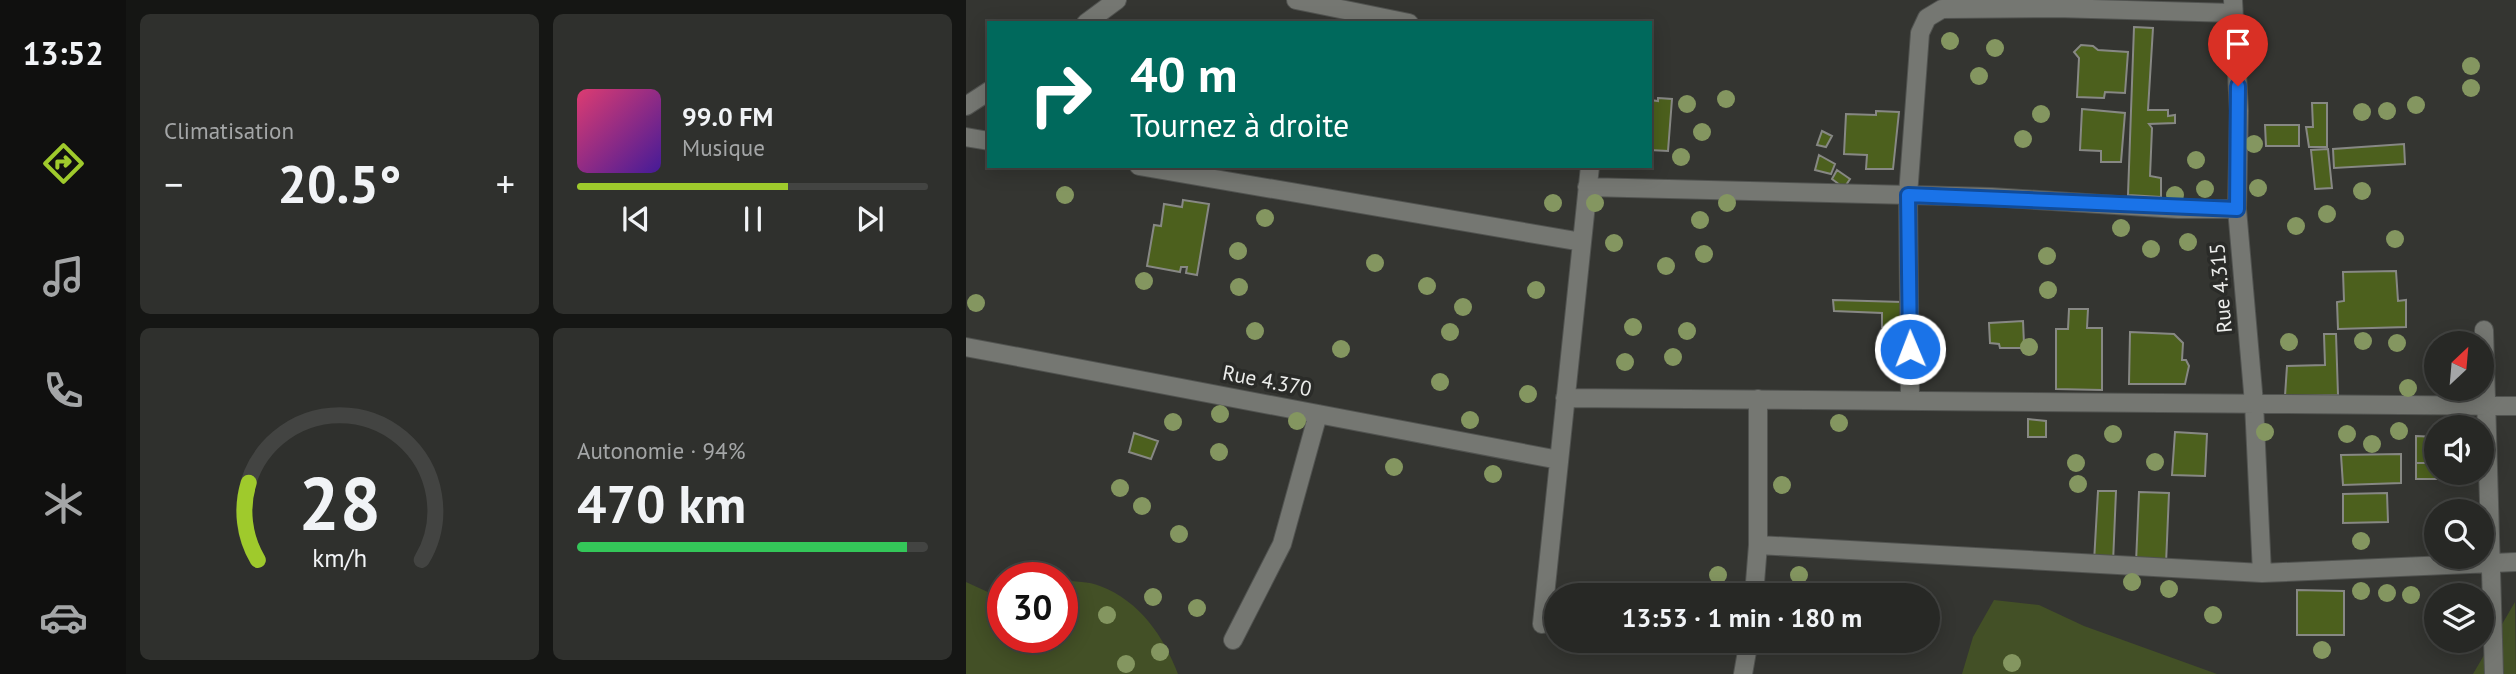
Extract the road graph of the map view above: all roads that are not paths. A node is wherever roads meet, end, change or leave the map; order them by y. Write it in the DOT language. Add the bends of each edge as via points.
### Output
graph roads {
  1 [pos="1117,0"];
  2 [pos="1296,0"];
  3 [pos="2233,7"];
  4 [pos="1089,21"];
  5 [pos="1399,21"];
  6 [pos="987,91"];
  7 [pos="966,106"];
  8 [pos="966,137"];
  9 [pos="987,141"];
  10 [pos="1151,168"];
  11 [pos="1590,168"];
  12 [pos="1587,187"];
  13 [pos="1908,195"];
  14 [pos="2237,209"];
  15 [pos="1582,242"];
  16 [pos="2484,330"];
  17 [pos="966,347"];
  18 [pos="1565,398"];
  19 [pos="1758,399"];
  20 [pos="1910,400"];
  21 [pos="2254,404"];
  22 [pos="2486,405"];
  23 [pos="2516,405"];
  24 [pos="1318,414"];
  25 [pos="1559,460"];
  26 [pos="2488,499"];
  27 [pos="1758,545"];
  28 [pos="2516,562"];
  29 [pos="2494,563"];
  30 [pos="2424,566"];
  31 [pos="2490,569"];
  32 [pos="2262,573"];
  33 [pos="1755,583"];
  34 [pos="1542,624"];
  35 [pos="1233,640"];
  36 [pos="1746,653"];
  37 [pos="1742,674"];
  38 [pos="2494,674"];
  1 -- 4 [label="street"];
  2 -- 5 [label="street"];
  3 -- 13 [label="street" via="1942,9 1927,18 1920,33"];
  3 -- 14 [label="street, Rue 4.315" via="2239,111"];
  6 -- 7 [label="street"];
  8 -- 9 [label="street"];
  10 -- 15 [label="street"];
  11 -- 12 [label="street"];
  12 -- 13 [label="street"];
  12 -- 15 [label="street"];
  13 -- 14 [label="street"];
  13 -- 20 [label="street"];
  14 -- 21 [label="street, Rue 4.315"];
  15 -- 18 [label="street"];
  16 -- 22 [label="street"];
  17 -- 24 [label="street, Rue 4.370"];
  18 -- 19 [label="street"];
  18 -- 25 [label="street"];
  19 -- 20 [label="street"];
  19 -- 27 [label="street"];
  20 -- 21 [label="street"];
  21 -- 22 [label="street"];
  21 -- 32 [label="street, Rue 4.315"];
  22 -- 23 [label="street"];
  22 -- 26 [label="street"];
  24 -- 25 [label="street, Rue 4.370"];
  24 -- 35 [label="street" via="1282,544"];
  25 -- 34 [label="street"];
  27 -- 32 [label="street"];
  27 -- 33 [label="street"];
  28 -- 29 [label="street"];
  30 -- 32 [label="street"];
  31 -- 38 [label="street"];
  36 -- 37 [label="street"];
}
